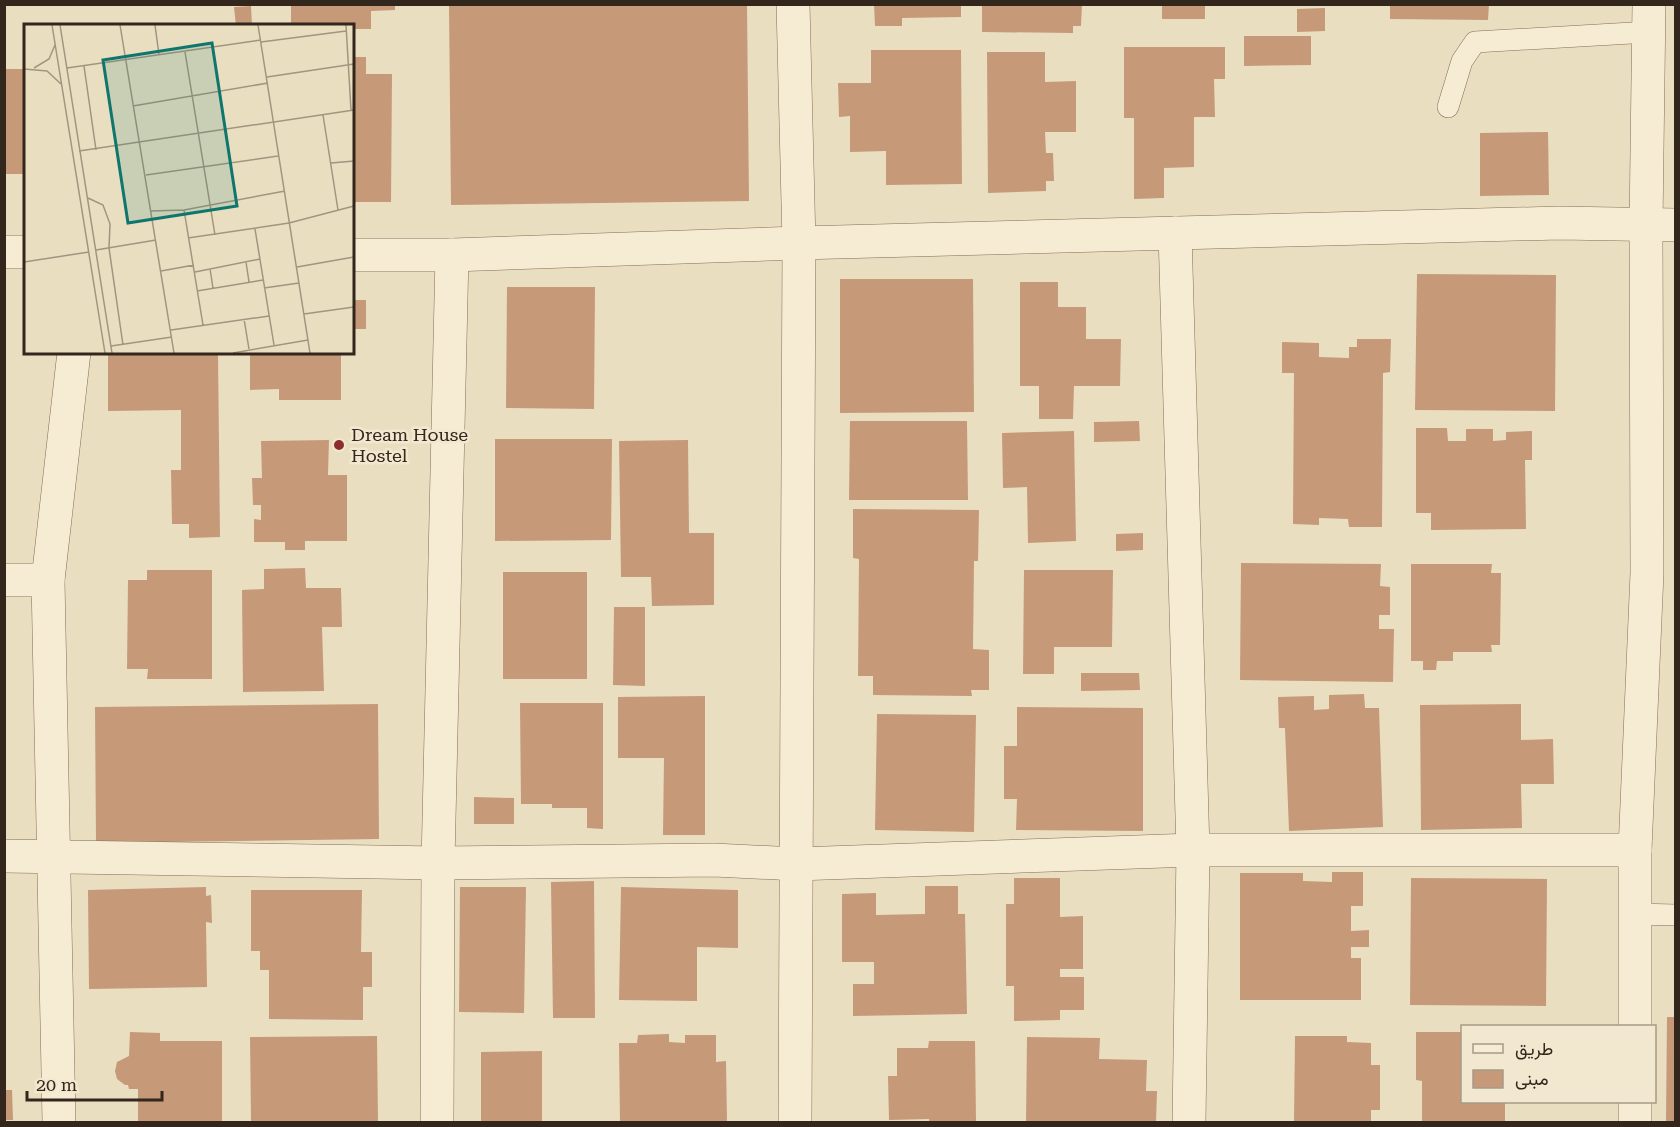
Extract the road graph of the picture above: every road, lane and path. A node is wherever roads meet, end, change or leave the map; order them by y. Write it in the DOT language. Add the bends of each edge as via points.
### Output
graph roads {
  1 [pos="793,4"];
  2 [pos="1649,18"];
  3 [pos="1448,108"];
  4 [pos="1661,225"];
  5 [pos="1175,233"];
  6 [pos="800,243"];
  7 [pos="4,252"];
  8 [pos="24,252"];
  9 [pos="354,255"];
  10 [pos="452,255"];
  11 [pos="74,354"];
  12 [pos="1661,574"];
  13 [pos="4,580"];
  14 [pos="48,580"];
  15 [pos="1193,850"];
  16 [pos="1635,850"];
  17 [pos="4,856"];
  18 [pos="52,857"];
  19 [pos="438,863"];
  20 [pos="797,864"];
  21 [pos="1634,914"];
  22 [pos="1676,915"];
  23 [pos="1635,1025"];
  24 [pos="1635,1103"];
  25 [pos="59,1122"];
  26 [pos="437,1122"];
  27 [pos="795,1122"];
  28 [pos="1189,1122"];
  29 [pos="1635,1122"];
  1 -- 6 [label="street"];
  2 -- 3 [label="lane" via="1475,42 1462,61"];
  2 -- 4 [label="street"];
  4 -- 5 [label="street" via="1559,223"];
  4 -- 12 [label="street"];
  5 -- 6 [label="street"];
  5 -- 15 [label="street"];
  6 -- 10 [label="street"];
  6 -- 20 [label="street"];
  7 -- 8 [label="street"];
  9 -- 10 [label="street"];
  10 -- 19 [label="street"];
  11 -- 14 [label="street"];
  12 -- 16 [label="street"];
  13 -- 14 [label="street"];
  14 -- 18 [label="street"];
  15 -- 16 [label="street"];
  15 -- 20 [label="street"];
  15 -- 28 [label="street"];
  16 -- 21 [label="street"];
  17 -- 18 [label="street"];
  18 -- 19 [label="street"];
  18 -- 25 [label="street"];
  19 -- 20 [label="street" via="714,860"];
  19 -- 26 [label="street"];
  20 -- 27 [label="street"];
  21 -- 22 [label="lane"];
  21 -- 23 [label="street"];
  24 -- 29 [label="street"];
}
